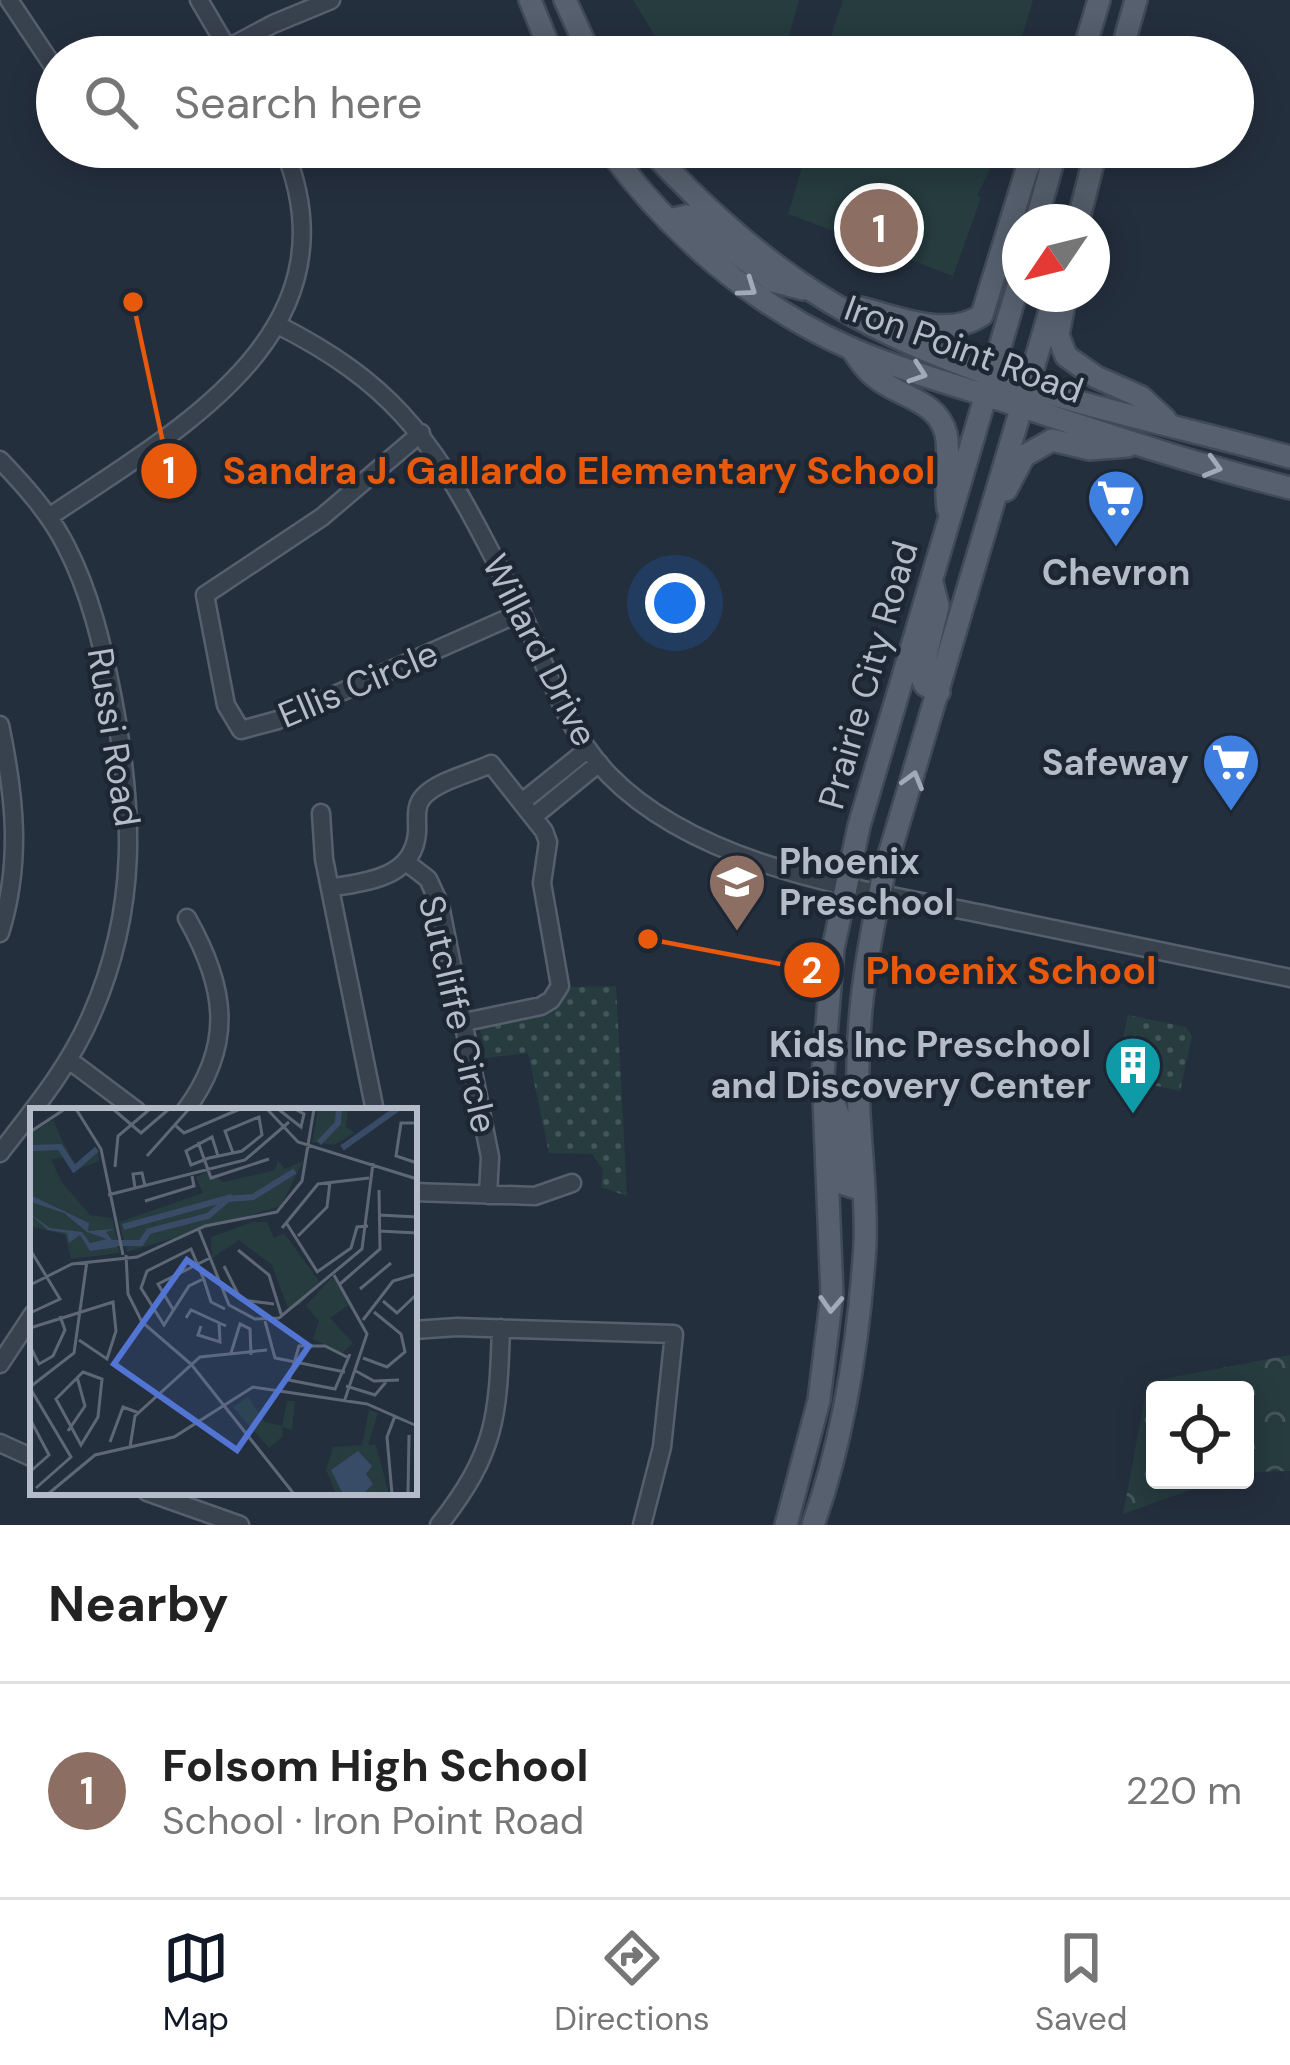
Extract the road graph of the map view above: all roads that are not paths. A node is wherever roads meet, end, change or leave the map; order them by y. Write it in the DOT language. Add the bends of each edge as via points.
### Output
graph roads {
  1 [pos="9,0"];
  2 [pos="199,0"];
  3 [pos="331,0"];
  4 [pos="530,0"];
  5 [pos="565,0"];
  6 [pos="1099,0"];
  7 [pos="1136,0"];
  8 [pos="215,36"];
  9 [pos="259,36"];
  10 [pos="545,36"];
  11 [pos="581,36"];
  12 [pos="1088,36"];
  13 [pos="1126,36"];
  14 [pos="36,40"];
  15 [pos="289,168"];
  16 [pos="625,168"];
  17 [pos="668,168"];
  18 [pos="1029,168"];
  19 [pos="1051,168"];
  20 [pos="1092,168"];
  21 [pos="1041,204"];
  22 [pos="1083,204"];
  23 [pos="668,220"];
  24 [pos="818,295"];
  25 [pos="1010,312"];
  26 [pos="1049,312"];
  27 [pos="1062,312"];
  28 [pos="278,325"];
  29 [pos="850,348"];
  30 [pos="989,384"];
  31 [pos="1024,395"];
  32 [pos="1170,424"];
  33 [pos="421,433"];
  34 [pos="1139,446"];
  35 [pos="1290,457"];
  36 [pos="0,460"];
  37 [pos="1290,470"];
  38 [pos="1256,480"];
  39 [pos="1290,488"];
  40 [pos="950,514"];
  41 [pos="49,517"];
  42 [pos="985,527"];
  43 [pos="931,576"];
  44 [pos="522,612"];
  45 [pos="938,692"];
  46 [pos="0,725"];
  47 [pos="593,757"];
  48 [pos="527,810"];
  49 [pos="321,814"];
  50 [pos="406,862"];
  51 [pos="845,884"];
  52 [pos="330,888"];
  53 [pos="880,892"];
  54 [pos="187,918"];
  55 [pos="0,933"];
  56 [pos="1290,978"];
  57 [pos="465,1022"];
  58 [pos="69,1060"];
  59 [pos="824,1076"];
  60 [pos="33,1108"];
  61 [pos="133,1108"];
  62 [pos="187,1108"];
  63 [pos="374,1108"];
  64 [pos="30,1113"];
  65 [pos="0,1153"];
  66 [pos="572,1183"];
  67 [pos="863,1190"];
  68 [pos="417,1192"];
  69 [pos="488,1195"];
  70 [pos="30,1319"];
  71 [pos="501,1328"];
  72 [pos="417,1330"];
  73 [pos="0,1364"];
  74 [pos="0,1443"];
  75 [pos="30,1457"];
  76 [pos="155,1495"];
  77 [pos="240,1525"];
  78 [pos="439,1525"];
  79 [pos="642,1525"];
  80 [pos="786,1525"];
  81 [pos="812,1525"];
  1 -- 14 [label="street"];
  2 -- 8 [label="street"];
  3 -- 9 [label="street"];
  4 -- 10 [label="main road"];
  5 -- 11 [label="main road"];
  6 -- 12 [label="main road"];
  7 -- 13 [label="main road"];
  15 -- 28 [label="street" via="300,240"];
  16 -- 23 [label="main road, Iron Point Road"];
  17 -- 24 [label="main road, Iron Point Road"];
  18 -- 24 [label="main road" via="990,297 970,324 933,325"];
  19 -- 21 [label="main road"];
  20 -- 22 [label="main road"];
  23 -- 24 [label="main road" via="689,217 773,281"];
  23 -- 29 [label="main road, Iron Point Road, one-way" via="737,280"];
  24 -- 30 [label="main road, Iron Point Road"];
  25 -- 30 [label="main road, Prairie City Road"];
  26 -- 31 [label="main road, Prairie City Road"];
  27 -- 32 [label="main road" via="1058,335 1066,356 1141,397"];
  28 -- 33 [label="street, Willard Drive" via="360,374"];
  28 -- 41 [label="street" via="217,397"];
  29 -- 30 [label="main road, Iron Point Road, one-way"];
  29 -- 40 [label="main road" via="871,375 930,406 942,421"];
  30 -- 31 [label="main road, Iron Point Road"];
  30 -- 40 [label="main road, Prairie City Road"];
  31 -- 32 [label="main road, Iron Point Road"];
  31 -- 34 [label="main road, Iron Point Road"];
  31 -- 42 [label="main road, Prairie City Road"];
  32 -- 35 [label="main road, Iron Point Road"];
  33 -- 44 [label="street, Willard Drive"];
  33 -- 44 [label="street, Ellis Circle" via="322,517 205,595 226,705 241,730 278,720"];
  34 -- 38 [label="main road, Iron Point Road, one-way"];
  34 -- 42 [label="main road" via="1036,446"];
  36 -- 41 [label="street, Russi Road"];
  37 -- 38 [label="main road" via="1265,468"];
  38 -- 39 [label="main road, Iron Point Road"];
  40 -- 43 [label="main road, Prairie City Road"];
  41 -- 58 [label="street, Russi Road" via="103,648 130,823 114,951"];
  42 -- 45 [label="main road, Prairie City Road"];
  43 -- 45 [label="main road" via="938,606 921,676"];
  43 -- 51 [label="main road, Prairie City Road"];
  44 -- 47 [label="street, Willard Drive" via="557,700"];
  53 -- 45 [label="main road, Prairie City Road, one-way"];
  46 -- 55 [label="street" via="16,839"];
  47 -- 48 [label="street"];
  47 -- 51 [label="street, Willard Drive" via="646,808 700,840"];
  48 -- 50 [label="street" via="491,764 424,795"];
  48 -- 57 [label="street" via="548,842 542,876 560,986 542,1006"];
  49 -- 52 [label="street"];
  50 -- 52 [label="street, Sutcliffe Circle" via="381,878"];
  50 -- 57 [label="street, Sutcliffe Circle" via="437,896"];
  51 -- 53 [label="street, Willard Drive"];
  51 -- 59 [label="main road, Prairie City Road"];
  52 -- 63 [label="street"];
  53 -- 56 [label="street, Willard Drive"];
  53 -- 67 [label="main road, Prairie City Road" via="860,1025"];
  54 -- 62 [label="street" via="215,977 220,1017 214,1058"];
  57 -- 69 [label="street, Sutcliffe Circle" via="490,1157"];
  58 -- 60 [label="street, Russi Road"];
  58 -- 61 [label="street"];
  59 -- 67 [label="main road" via="841,1123 844,1184"];
  59 -- 80 [label="main road, Prairie City Road, one-way" via="832,1294 819,1400"];
  64 -- 65 [label="street, Russi Road"];
  66 -- 69 [label="street" via="546,1195"];
  67 -- 81 [label="main road, Prairie City Road" via="850,1373"];
  68 -- 69 [label="street"];
  70 -- 73 [label="street"];
  71 -- 72 [label="street"];
  71 -- 78 [label="street" via="493,1431 478,1472"];
  71 -- 79 [label="street" via="674,1334 662,1447"];
  74 -- 75 [label="street"];
  76 -- 77 [label="street"];
}
